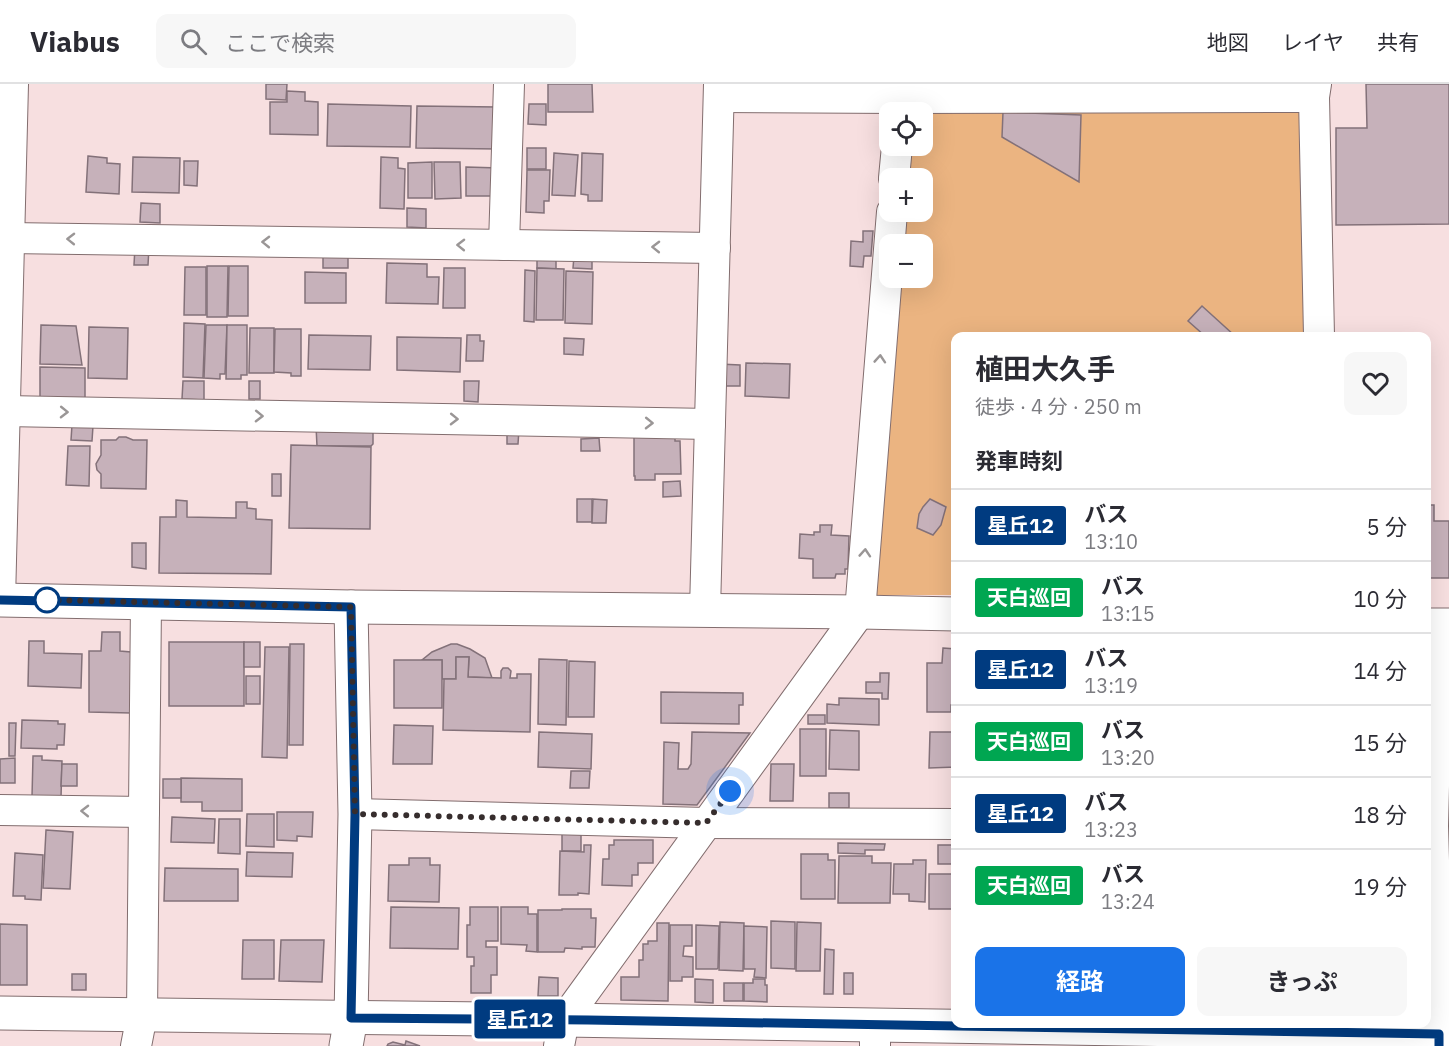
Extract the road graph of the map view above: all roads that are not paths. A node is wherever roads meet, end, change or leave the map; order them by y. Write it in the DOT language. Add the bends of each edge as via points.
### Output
graph roads {
  1 [pos="13,84"];
  2 [pos="509,84"];
  3 [pos="719,90"];
  4 [pos="1315,90"];
  5 [pos="879,103"];
  6 [pos="933,104"];
  7 [pos="891,222"];
  8 [pos="9,238"];
  9 [pos="504,245"];
  10 [pos="715,248"];
  11 [pos="1319,332"];
  12 [pos="3,359"];
  13 [pos="5,411"];
  14 [pos="710,424"];
  15 [pos="0,600"];
  16 [pos="146,602"];
  17 [pos="351,607"];
  18 [pos="705,610"];
  19 [pos="860,612"];
  20 [pos="951,614"];
  21 [pos="1438,625"];
  22 [pos="1431,801"];
  23 [pos="0,810"];
  24 [pos="144,812"];
  25 [pos="355,814"];
  26 [pos="706,823"];
  27 [pos="951,824"];
  28 [pos="1431,850"];
  29 [pos="0,1013"];
  30 [pos="139,1030"];
  31 [pos="349,1032"];
  32 [pos="561,1033"];
  33 [pos="875,1035"];
  34 [pos="1439,1040"];
  1 -- 8 [label="street"];
  2 -- 9 [label="street"];
  3 -- 5 [label="street"];
  3 -- 10 [label="street"];
  4 -- 6 [label="street"];
  4 -- 11 [label="street"];
  19 -- 7 [label="street, one-way"];
  9 -- 8 [label="street, one-way"];
  8 -- 12 [label="street"];
  10 -- 9 [label="street, one-way"];
  10 -- 14 [label="street"];
  12 -- 13 [label="street"];
  13 -- 14 [label="street, one-way"];
  13 -- 15 [label="street"];
  14 -- 18 [label="street"];
  15 -- 16 [label="street"];
  16 -- 17 [label="street"];
  16 -- 24 [label="street"];
  17 -- 18 [label="street"];
  17 -- 25 [label="street"];
  18 -- 19 [label="street"];
  19 -- 20 [label="street"];
  19 -- 26 [label="street"];
  21 -- 22 [label="street"];
  24 -- 23 [label="street, one-way"];
  24 -- 30 [label="street"];
  25 -- 26 [label="street"];
  25 -- 31 [label="street"];
  26 -- 27 [label="street"];
  26 -- 32 [label="street"];
  28 -- 34 [label="street"];
  29 -- 30 [label="street"];
  30 -- 31 [label="street"];
  31 -- 32 [label="street"];
  32 -- 33 [label="street"];
  33 -- 34 [label="street"];
}
